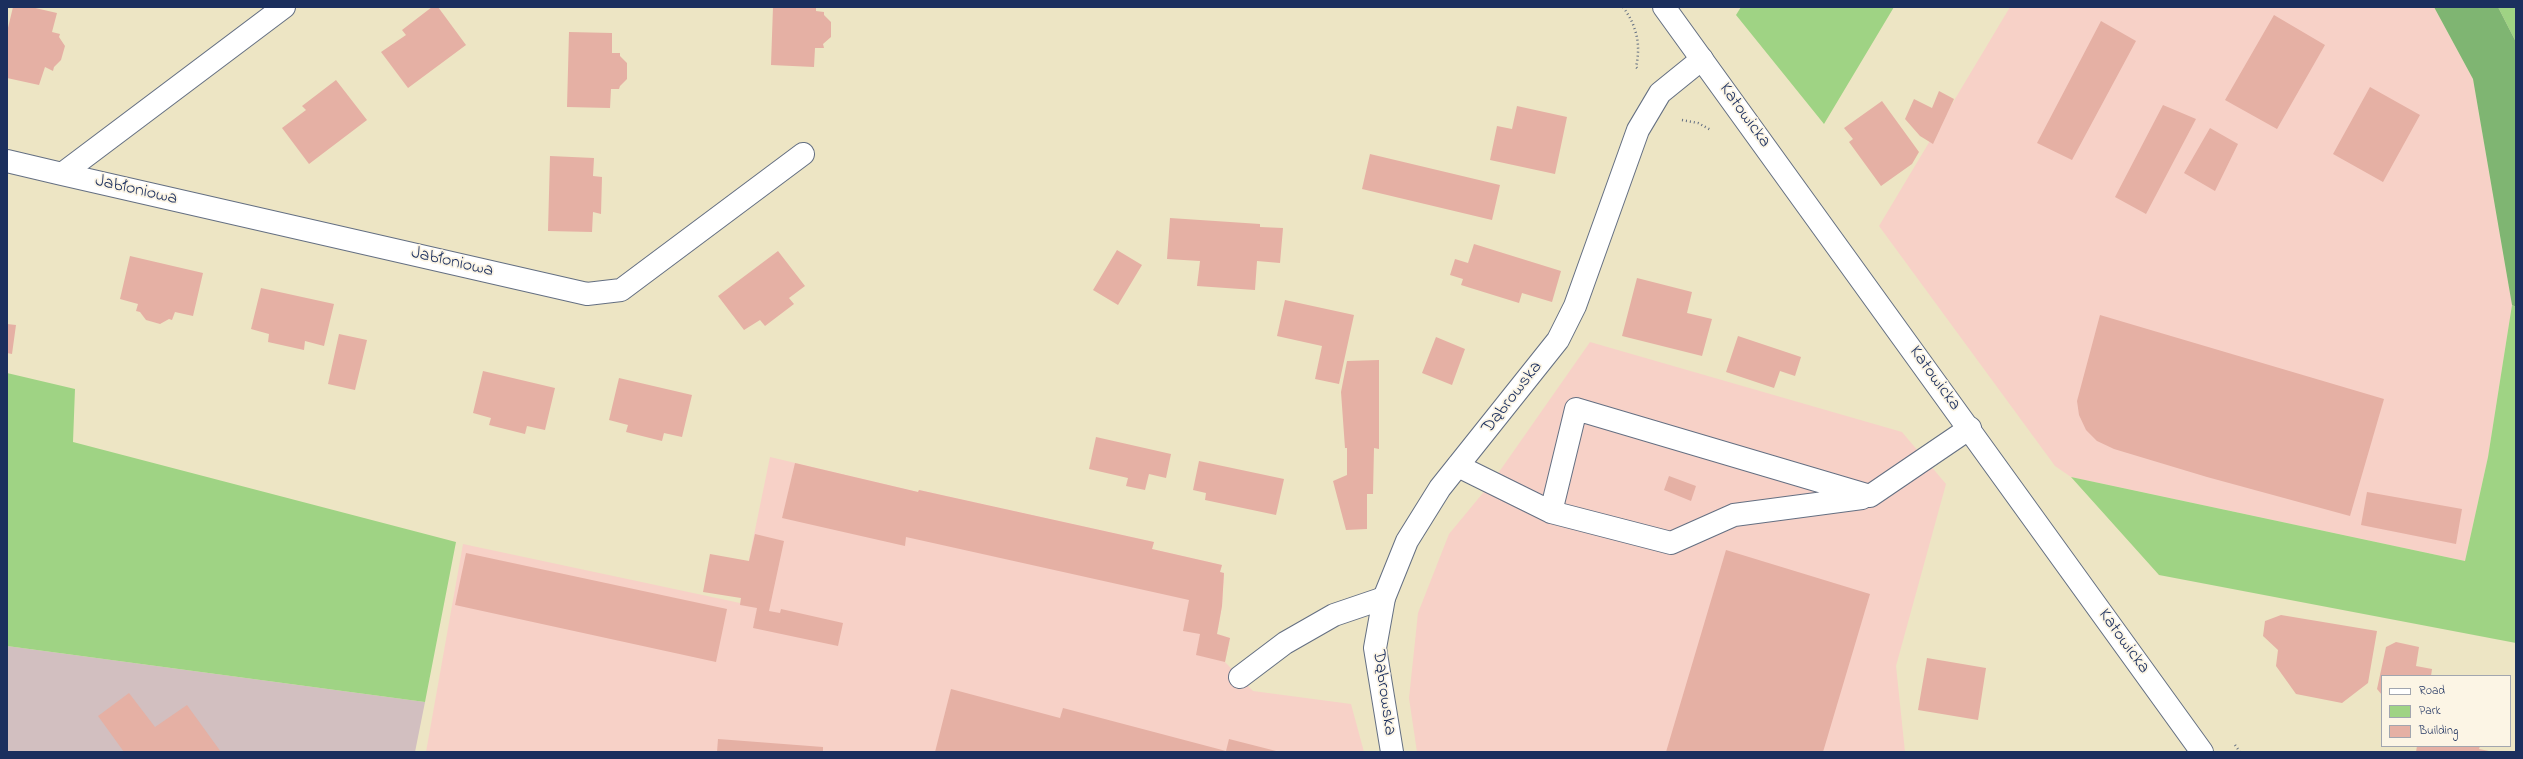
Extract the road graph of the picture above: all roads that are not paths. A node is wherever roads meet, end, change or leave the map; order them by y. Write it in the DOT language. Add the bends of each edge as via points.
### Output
graph roads {
  1 [pos="284,7"];
  2 [pos="1664,7"];
  3 [pos="1702,59"];
  4 [pos="803,154"];
  5 [pos="7,161"];
  6 [pos="62,174"];
  7 [pos="1970,428"];
  8 [pos="1458,466"];
  9 [pos="1870,496"];
  10 [pos="1551,512"];
  11 [pos="1384,598"];
  12 [pos="1240,677"];
  13 [pos="1392,752"];
  14 [pos="2202,752"];
  1 -- 6 [label="street, Jabłoniowa"];
  2 -- 3 [label="street, Katowicka"];
  3 -- 7 [label="street, Katowicka"];
  3 -- 8 [label="street, Dąbrowska" via="1660,93 1638,130 1575,306 1558,340"];
  4 -- 6 [label="street, Jabłoniowa" via="621,290 587,294"];
  5 -- 6 [label="street, Jabłoniowa"];
  7 -- 9 [label="street"];
  7 -- 14 [label="street, Katowicka"];
  8 -- 10 [label="street"];
  8 -- 11 [label="street, Dąbrowska" via="1440,488 1407,541"];
  9 -- 10 [label="street" via="1734,515 1671,543"];
  9 -- 10 [label="street" via="1576,409"];
  11 -- 12 [label="street" via="1334,616 1286,643"];
  11 -- 13 [label="street, Dąbrowska" via="1375,648"];
}
